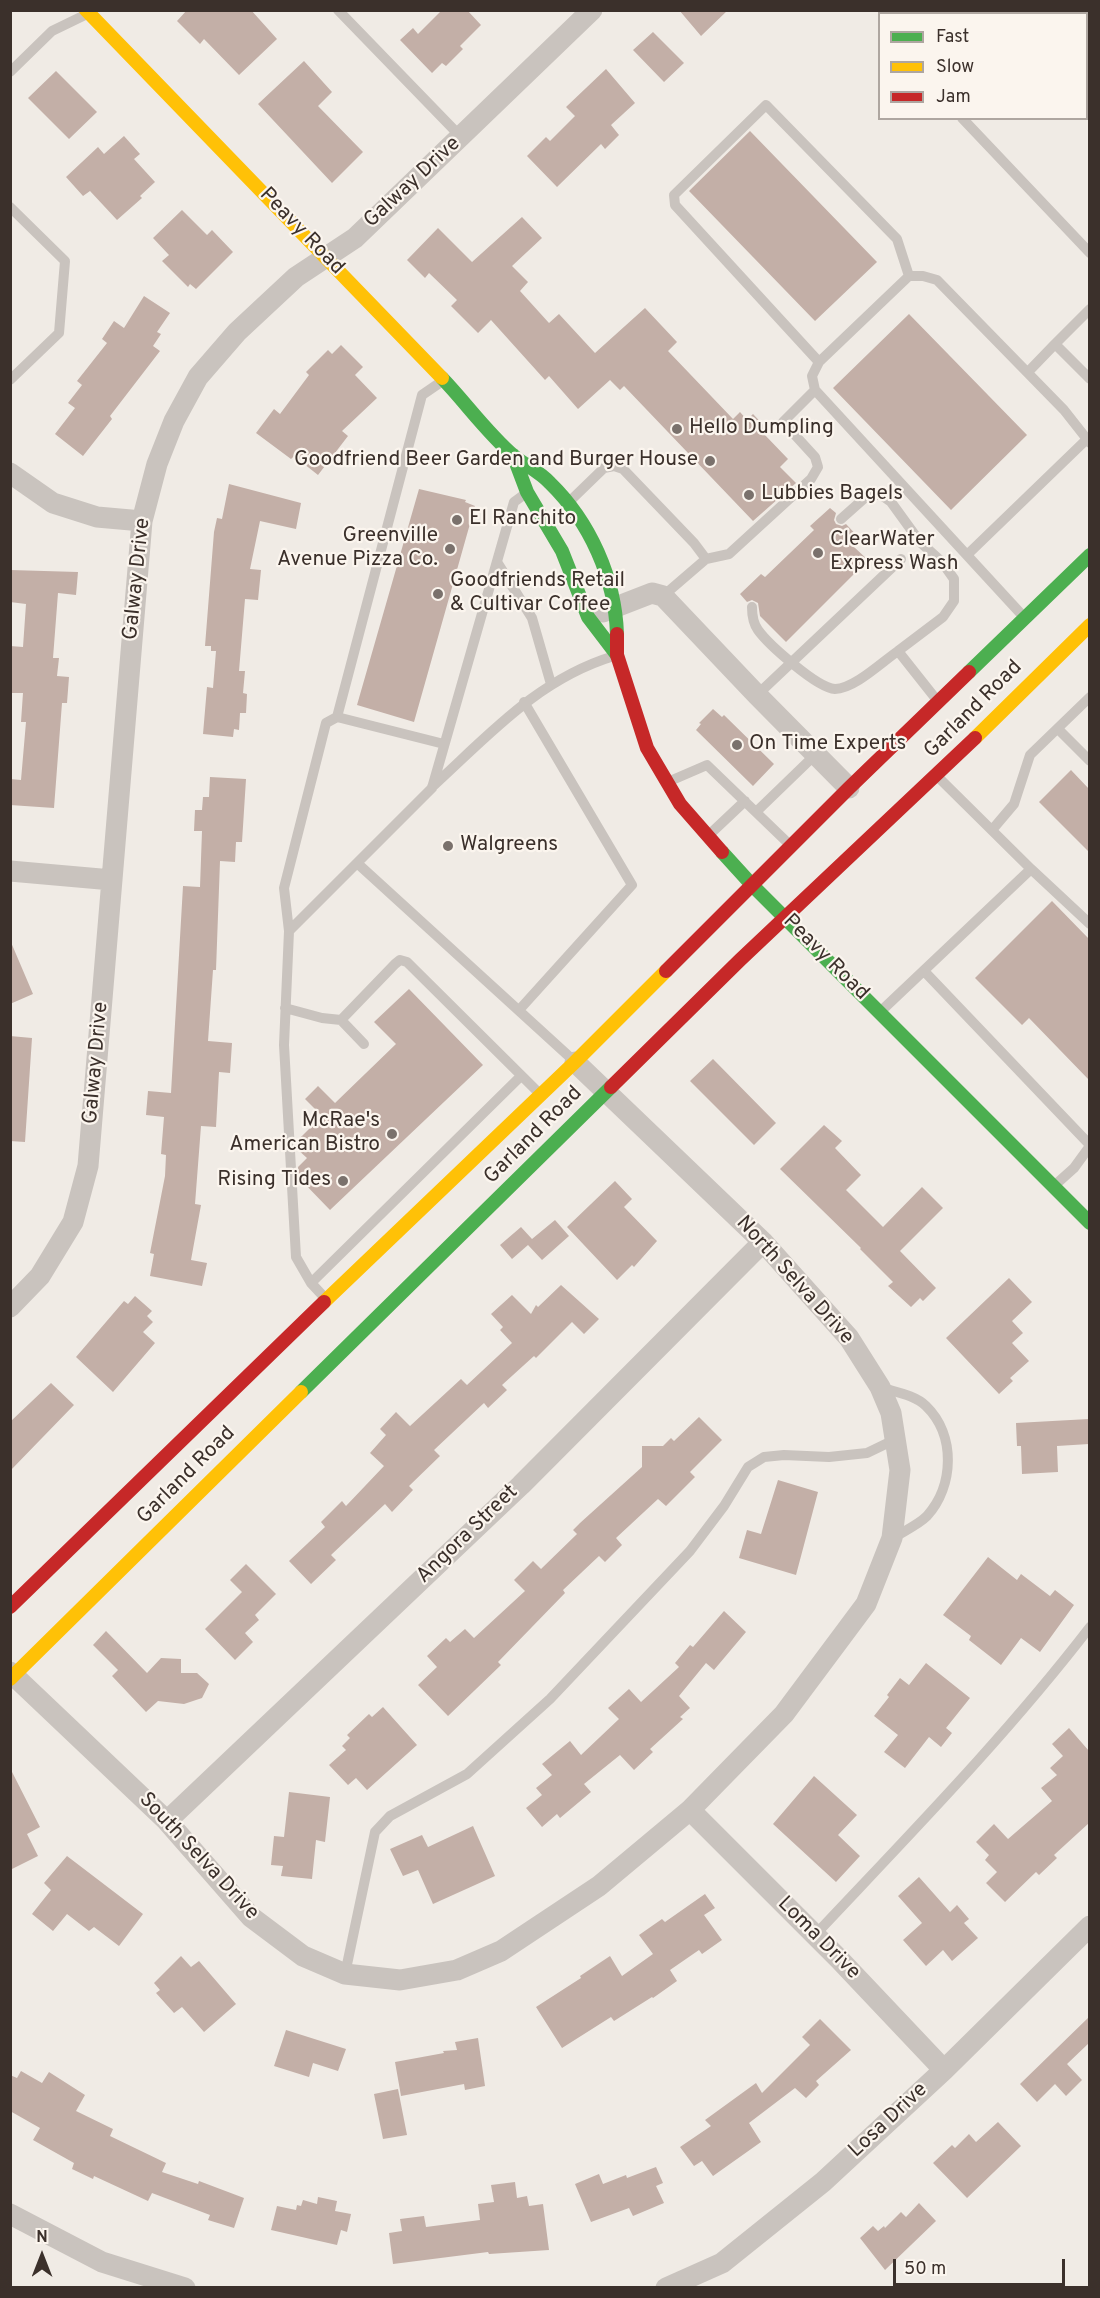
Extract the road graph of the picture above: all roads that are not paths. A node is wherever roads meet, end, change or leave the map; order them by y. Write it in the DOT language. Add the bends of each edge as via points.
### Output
graph roads {
  1 [pos="592,10"];
  2 [pos="89,11"];
  3 [pos="344,13"];
  4 [pos="10,72"];
  5 [pos="964,120"];
  6 [pos="461,137"];
  7 [pos="10,207"];
  8 [pos="1089,253"];
  9 [pos="326,258"];
  10 [pos="909,276"];
  11 [pos="1089,309"];
  12 [pos="1055,344"];
  13 [pos="819,362"];
  14 [pos="1028,372"];
  15 [pos="1089,379"];
  16 [pos="10,380"];
  17 [pos="444,380"];
  18 [pos="815,390"];
  19 [pos="1088,441"];
  20 [pos="513,455"];
  21 [pos="10,473"];
  22 [pos="527,492"];
  23 [pos="569,503"];
  24 [pos="841,519"];
  25 [pos="142,521"];
  26 [pos="968,554"];
  27 [pos="1089,555"];
  28 [pos="706,559"];
  29 [pos="901,559"];
  30 [pos="497,562"];
  31 [pos="663,596"];
  32 [pos="616,608"];
  33 [pos="752,608"];
  34 [pos="588,617"];
  35 [pos="1025,617"];
  36 [pos="1089,625"];
  37 [pos="898,651"];
  38 [pos="617,655"];
  39 [pos="791,663"];
  40 [pos="551,684"];
  41 [pos="757,695"];
  42 [pos="1089,697"];
  43 [pos="938,701"];
  44 [pos="524,702"];
  45 [pos="337,717"];
  46 [pos="1058,729"];
  47 [pos="444,744"];
  48 [pos="816,754"];
  49 [pos="1089,761"];
  50 [pos="937,776"];
  51 [pos="666,783"];
  52 [pos="432,788"];
  53 [pos="849,788"];
  54 [pos="745,801"];
  55 [pos="756,812"];
  56 [pos="992,830"];
  57 [pos="707,836"];
  58 [pos="792,846"];
  59 [pos="357,863"];
  60 [pos="1031,869"];
  61 [pos="10,871"];
  62 [pos="112,880"];
  63 [pos="752,885"];
  64 [pos="785,918"];
  65 [pos="1089,924"];
  66 [pos="289,931"];
  67 [pos="924,971"];
  68 [pos="285,1008"];
  69 [pos="520,1009"];
  70 [pos="879,1012"];
  71 [pos="341,1020"];
  72 [pos="364,1044"];
  73 [pos="575,1062"];
  74 [pos="522,1076"];
  75 [pos="607,1093"];
  76 [pos="541,1095"];
  77 [pos="487,1128"];
  78 [pos="1089,1145"];
  79 [pos="438,1176"];
  80 [pos="1053,1187"];
  81 [pos="381,1215"];
  82 [pos="1089,1223"];
  83 [pos="398,1232"];
  84 [pos="763,1242"];
  85 [pos="311,1283"];
  86 [pos="326,1300"];
  87 [pos="10,1307"];
  88 [pos="880,1387"];
  89 [pos="896,1439"];
  90 [pos="892,1538"];
  91 [pos="10,1607"];
  92 [pos="1089,1627"];
  93 [pos="12,1676"];
  94 [pos="690,1810"];
  95 [pos="167,1821"];
  96 [pos="1089,1926"];
  97 [pos="815,1935"];
  98 [pos="345,1974"];
  99 [pos="944,2070"];
  100 [pos="10,2214"];
  101 [pos="185,2288"];
  102 [pos="666,2288"];
  1 -- 6 [label="street, Galway Drive"];
  2 -- 4 [label="lane" via="52,31"];
  2 -- 9 [label="main road, Peavy Road"];
  3 -- 6 [label="lane"];
  5 -- 8 [label="lane"];
  6 -- 9 [label="street, Galway Drive" via="355,238"];
  7 -- 16 [label="lane" via="65,261 59,333"];
  9 -- 17 [label="main road, Peavy Road"];
  9 -- 25 [label="street, Galway Drive" via="296,277 237,332 198,377 157,464"];
  10 -- 13 [label="lane"];
  10 -- 13 [label="lane" via="897,239 765,105 674,195 675,205"];
  10 -- 14 [label="lane" via="937,280"];
  11 -- 12 [label="lane"];
  12 -- 14 [label="lane"];
  12 -- 15 [label="lane"];
  13 -- 18 [label="lane" via="812,376"];
  14 -- 19 [label="lane"];
  17 -- 20 [label="main road, Peavy Road"];
  17 -- 45 [label="lane" via="422,395"];
  18 -- 26 [label="lane"];
  18 -- 28 [label="lane" via="783,422 815,457 818,467 811,479 729,554"];
  19 -- 26 [label="lane"];
  20 -- 22 [label="main road, Peavy Road"];
  20 -- 23 [label="main road, Peavy Road" via="549,481"];
  21 -- 25 [label="street" via="53,503 97,517"];
  22 -- 30 [label="lane" via="514,502"];
  22 -- 34 [label="main road, Peavy Road" via="562,551"];
  23 -- 28 [label="lane" via="604,468 624,469"];
  23 -- 32 [label="main road, Peavy Road" via="590,536"];
  24 -- 37 [label="lane" via="868,495 881,495 954,579 954,601 943,617"];
  25 -- 62 [label="street, Galway Drive"];
  26 -- 35 [label="lane"];
  27 -- 35 [label="main road, Garland Road"];
  28 -- 31 [label="lane"];
  29 -- 39 [label="lane"];
  30 -- 40 [label="lane" via="531,618"];
  30 -- 47 [label="lane"];
  31 -- 32 [label="street" via="652,593"];
  31 -- 41 [label="street"];
  32 -- 34 [label="street"];
  32 -- 38 [label="main road, Peavy Road"];
  33 -- 39 [label="lane" via="757,629"];
  34 -- 38 [label="main road, Peavy Road"];
  35 -- 43 [label="main road, Garland Road"];
  36 -- 50 [label="main road, Garland Road"];
  37 -- 39 [label="lane" via="848,687 833,689"];
  37 -- 43 [label="lane"];
  38 -- 40 [label="lane" via="589,664"];
  38 -- 51 [label="main road, Peavy Road" via="647,748"];
  39 -- 41 [label="lane"];
  40 -- 44 [label="lane"];
  41 -- 48 [label="street"];
  42 -- 46 [label="lane"];
  43 -- 53 [label="main road, Garland Road"];
  44 -- 52 [label="lane"];
  44 -- 69 [label="lane" via="632,885"];
  45 -- 47 [label="lane"];
  45 -- 66 [label="lane" via="326,723 284,888"];
  46 -- 49 [label="lane"];
  46 -- 56 [label="lane" via="1030,755 1014,804"];
  47 -- 52 [label="lane"];
  48 -- 53 [label="street"];
  48 -- 55 [label="lane"];
  50 -- 56 [label="lane"];
  50 -- 64 [label="main road, Garland Road"];
  51 -- 54 [label="lane" via="707,765"];
  51 -- 57 [label="main road, Peavy Road"];
  52 -- 59 [label="lane"];
  53 -- 58 [label="main road, Garland Road"];
  54 -- 55 [label="lane"];
  54 -- 57 [label="lane"];
  55 -- 58 [label="lane"];
  56 -- 60 [label="lane"];
  57 -- 63 [label="main road, Peavy Road"];
  58 -- 63 [label="main road, Garland Road"];
  59 -- 66 [label="lane"];
  59 -- 69 [label="lane"];
  60 -- 65 [label="lane"];
  60 -- 67 [label="lane"];
  61 -- 62 [label="street"];
  62 -- 87 [label="street, Galway Drive" via="88,1166 72,1222 40,1276"];
  63 -- 64 [label="main road, Peavy Road"];
  63 -- 73 [label="main road, Garland Road"];
  64 -- 70 [label="main road, Peavy Road"];
  64 -- 75 [label="main road, Garland Road"];
  66 -- 68 [label="lane"];
  67 -- 70 [label="lane"];
  67 -- 78 [label="lane"];
  68 -- 71 [label="lane"];
  68 -- 85 [label="lane" via="296,1257"];
  69 -- 73 [label="lane"];
  70 -- 80 [label="main road, Peavy Road"];
  71 -- 72 [label="lane"];
  71 -- 74 [label="lane" via="395,964 400,960 407,962"];
  73 -- 75 [label="street, North Selva Drive"];
  73 -- 76 [label="main road, Garland Road"];
  74 -- 76 [label="lane"];
  74 -- 77 [label="lane"];
  75 -- 84 [label="street, North Selva Drive"];
  75 -- 93 [label="main road, Garland Road"];
  76 -- 77 [label="main road, Garland Road"];
  77 -- 79 [label="main road, Garland Road"];
  77 -- 79 [label="lane"];
  78 -- 80 [label="lane" via="1074,1168"];
  79 -- 81 [label="lane"];
  79 -- 83 [label="main road, Garland Road"];
  80 -- 82 [label="main road, Peavy Road"];
  81 -- 83 [label="lane"];
  81 -- 85 [label="lane"];
  83 -- 86 [label="main road, Garland Road"];
  84 -- 88 [label="street, North Selva Drive" via="849,1338"];
  84 -- 95 [label="street, Angora Street" via="520,1485"];
  85 -- 86 [label="lane"];
  86 -- 91 [label="main road, Garland Road"];
  88 -- 89 [label="street, North Selva Drive"];
  88 -- 90 [label="lane" via="926,1405 940,1426 948,1450 942,1492 928,1514"];
  89 -- 90 [label="street, North Selva Drive" via="900,1470"];
  89 -- 98 [label="lane" via="867,1453 764,1457 748,1467 690,1551 550,1699 467,1774 390,1816 375,1832"];
  90 -- 94 [label="street, North Selva Drive" via="866,1604 798,1696"];
  92 -- 97 [label="lane" via="1052,1677"];
  93 -- 95 [label="street, South Selva Drive"];
  94 -- 97 [label="street, Loma Drive"];
  94 -- 98 [label="street, South Selva Drive" via="599,1886 501,1951 457,1970 400,1980"];
  95 -- 98 [label="street, South Selva Drive" via="251,1917 303,1956"];
  96 -- 99 [label="street, Losa Drive"];
  97 -- 99 [label="street, Loma Drive"];
  99 -- 102 [label="street, Losa Drive" via="823,2182 722,2263"];
  100 -- 101 [label="street" via="102,2262"];
}
